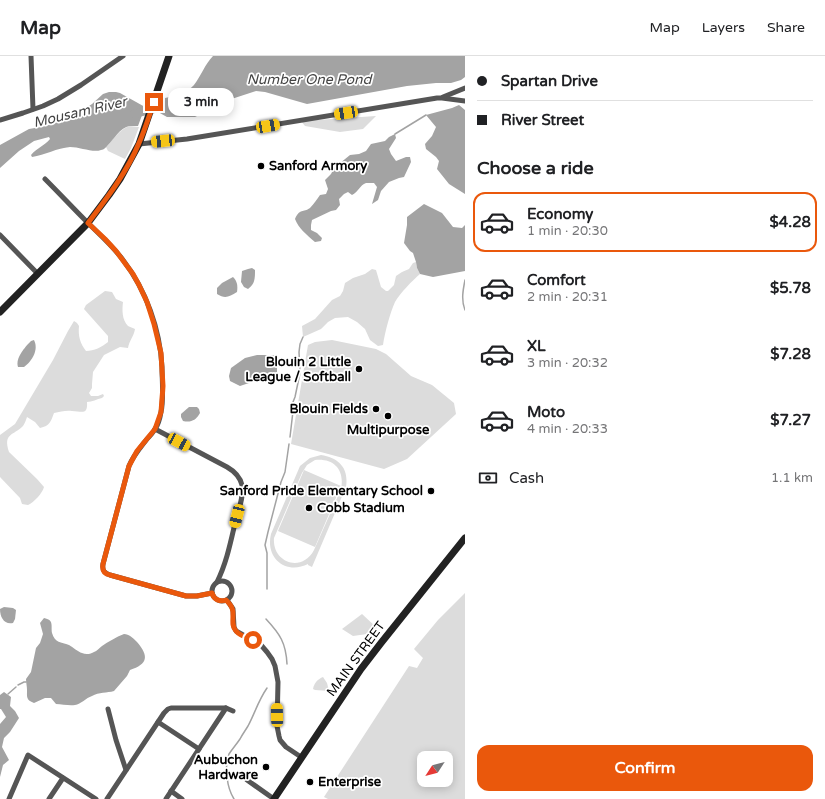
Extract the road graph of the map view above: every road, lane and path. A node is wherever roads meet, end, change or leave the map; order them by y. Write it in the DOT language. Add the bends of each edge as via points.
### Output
graph roads {
  1 [pos="32,56"];
  2 [pos="123,56"];
  3 [pos="169,56"];
  4 [pos="465,88"];
  5 [pos="442,98"];
  6 [pos="465,101"];
  7 [pos="33,110"];
  8 [pos="0,120"];
  9 [pos="139,144"];
  10 [pos="45,179"];
  11 [pos="88,223"];
  12 [pos="0,235"];
  13 [pos="38,274"];
  14 [pos="0,312"];
  15 [pos="155,429"];
  16 [pos="465,538"];
  17 [pos="217,582"];
  18 [pos="212,593"];
  19 [pos="226,600"];
  20 [pos="226,708"];
  21 [pos="108,709"];
  22 [pos="232,711"];
  23 [pos="158,722"];
  24 [pos="199,749"];
  25 [pos="301,757"];
  26 [pos="126,770"];
  27 [pos="63,778"];
  28 [pos="247,780"];
  29 [pos="171,791"];
  30 [pos="9,799"];
  31 [pos="49,799"];
  32 [pos="96,799"];
  33 [pos="107,799"];
  34 [pos="166,799"];
  35 [pos="182,799"];
  36 [pos="274,799"];
  1 -- 7 [label="street"];
  2 -- 7 [label="street" via="70,92"];
  3 -- 9 [label="main road"];
  4 -- 5 [label="street"];
  5 -- 6 [label="street"];
  5 -- 9 [label="street" via="188,139"];
  7 -- 8 [label="street"];
  9 -- 11 [label="main road" via="120,179"];
  10 -- 11 [label="street"];
  11 -- 13 [label="main road"];
  11 -- 15 [label="street" via="105,239 133,274 147,302 161,353 161,412"];
  12 -- 13 [label="street"];
  13 -- 14 [label="main road"];
  15 -- 17 [label="street" via="227,467 241,481 241,500 225,562"];
  15 -- 18 [label="street" via="137,451 129,466 102,569 110,575 186,596"];
  16 -- 25 [label="main road, MAIN STREET" via="381,643"];
  17 -- 18 [label="street" via="212,588"];
  17 -- 19 [label="street" via="225,581 231,586 231,594"];
  18 -- 19 [label="street" via="219,600"];
  19 -- 25 [label="street" via="233,609 235,629 239,634 260,645 276,666 277,726 280,740"];
  20 -- 22 [label="street"];
  20 -- 23 [label="street" via="171,708"];
  20 -- 24 [label="street"];
  21 -- 26 [label="street"];
  23 -- 24 [label="street"];
  23 -- 26 [label="street"];
  24 -- 29 [label="street"];
  25 -- 36 [label="main road, MAIN STREET"];
  26 -- 33 [label="street"];
  27 -- 30 [label="street" via="28,755"];
  27 -- 31 [label="street"];
  27 -- 32 [label="street"];
  28 -- 36 [label="street"];
  29 -- 34 [label="street"];
  29 -- 35 [label="street"];
}
